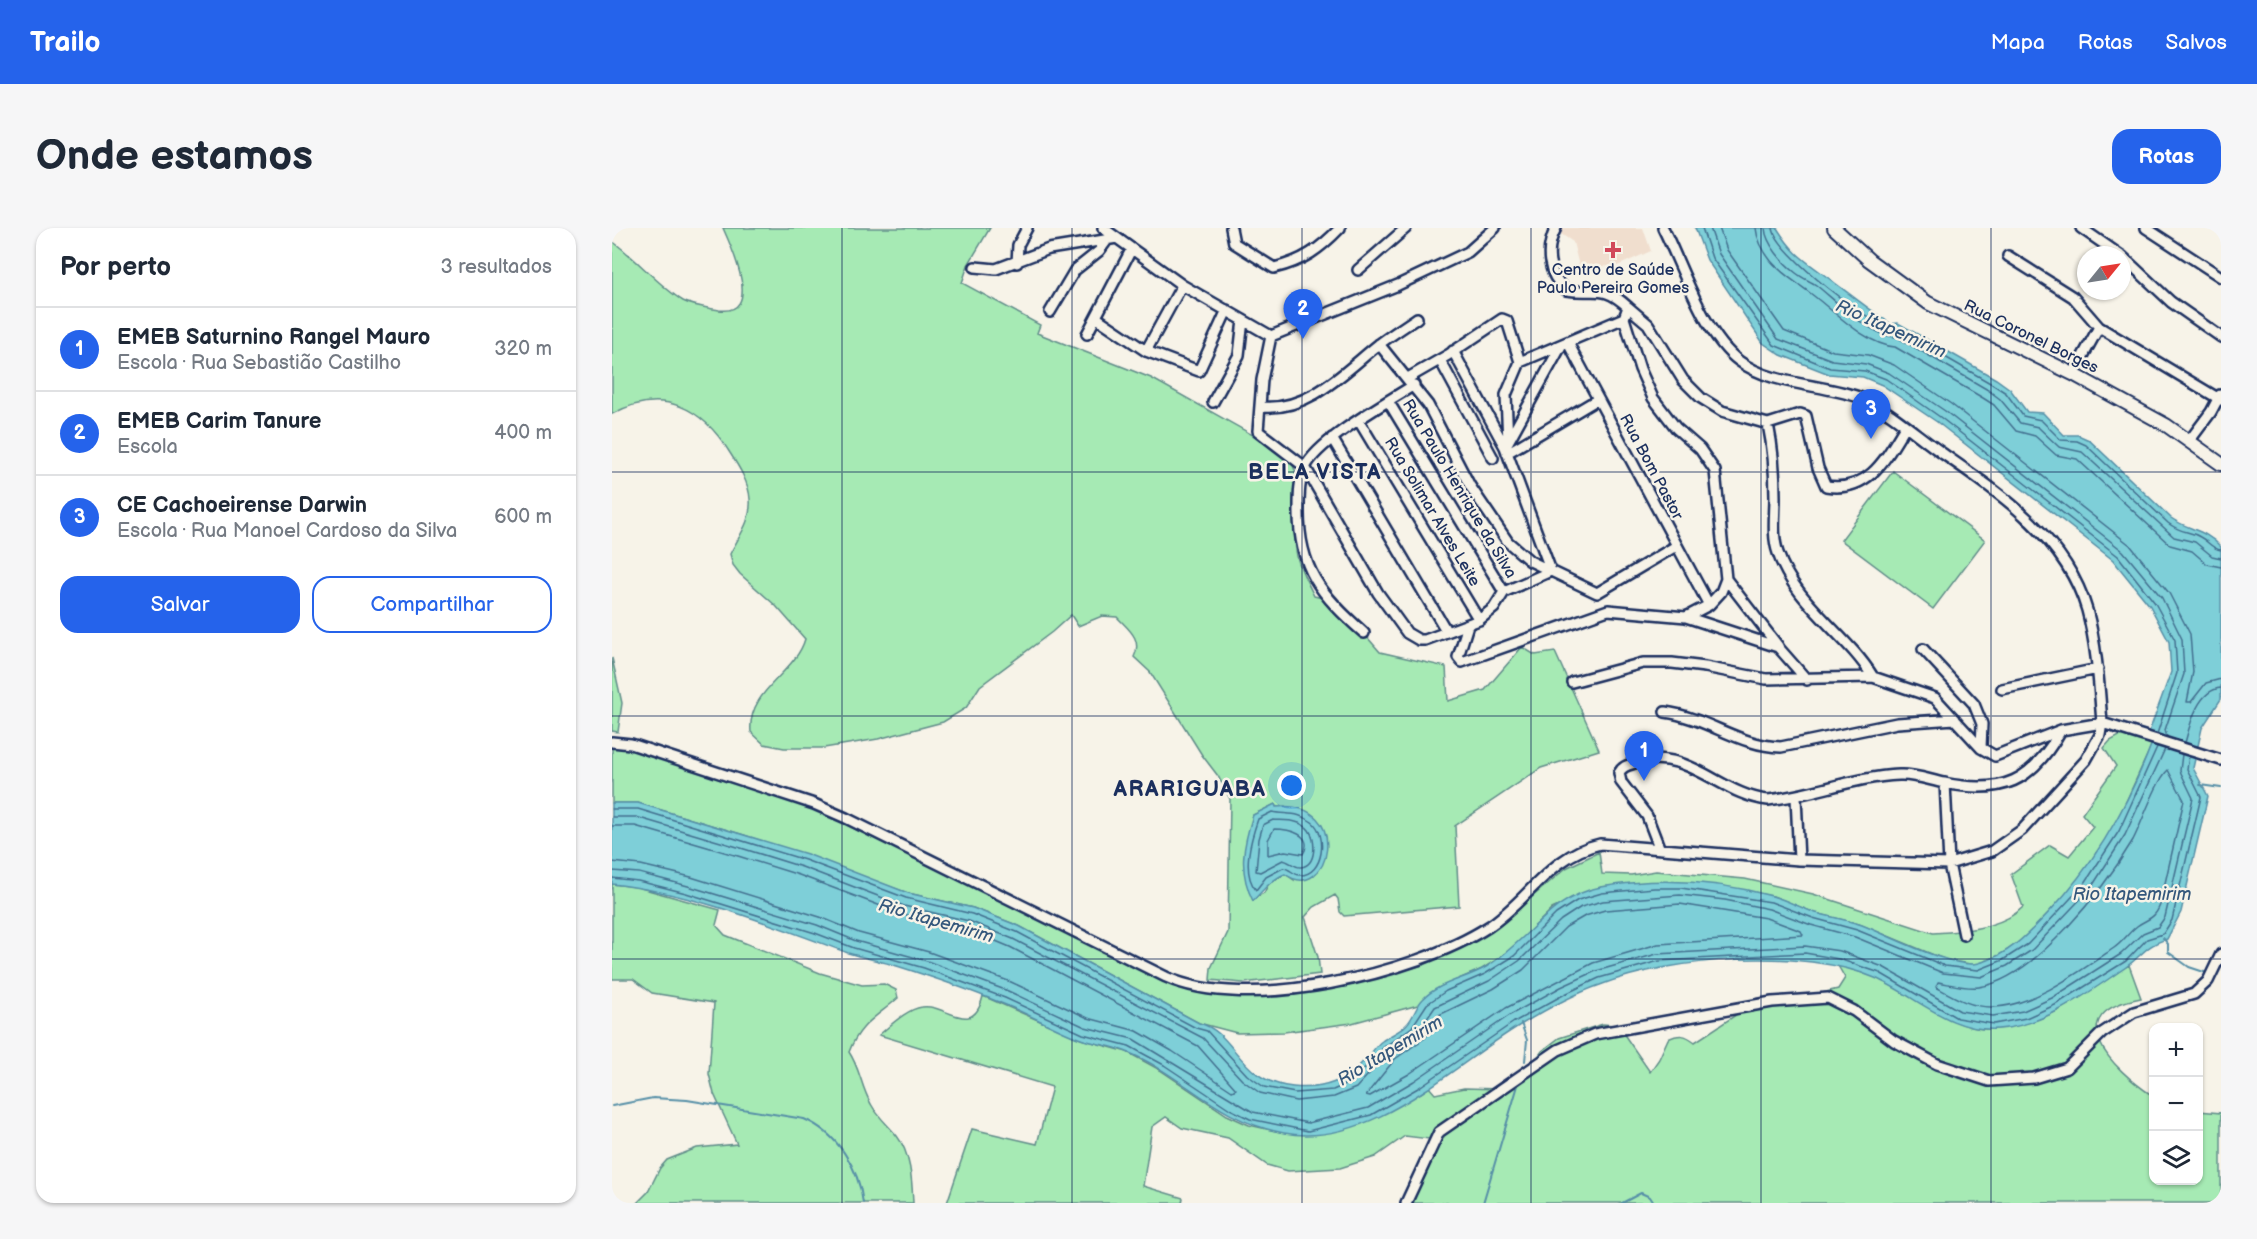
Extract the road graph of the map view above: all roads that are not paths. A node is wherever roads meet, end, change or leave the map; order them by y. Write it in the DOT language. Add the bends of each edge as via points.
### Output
graph roads {
  1 [pos="1027,228"];
  2 [pos="1104,228"];
  3 [pos="1231,228"];
  4 [pos="1340,228"];
  5 [pos="1406,228"];
  6 [pos="1495,228"];
  7 [pos="1556,228"];
  8 [pos="1663,228"];
  9 [pos="1834,228"];
  10 [pos="2081,228"];
  11 [pos="2146,228"];
  12 [pos="1113,239"];
  13 [pos="2107,246"];
  14 [pos="1131,250"];
  15 [pos="2008,256"];
  16 [pos="1017,263"];
  17 [pos="2131,265"];
  18 [pos="975,267"];
  19 [pos="1358,270"];
  20 [pos="2221,277"];
  21 [pos="1182,285"];
  22 [pos="1628,307"];
  23 [pos="1227,310"];
  24 [pos="1050,312"];
  25 [pos="1097,318"];
  26 [pos="1417,318"];
  27 [pos="1624,318"];
  28 [pos="1243,320"];
  29 [pos="2099,327"];
  30 [pos="1087,334"];
  31 [pos="1271,336"];
  32 [pos="2221,337"];
  33 [pos="1379,344"];
  34 [pos="1564,345"];
  35 [pos="1146,351"];
  36 [pos="1453,351"];
  37 [pos="1440,360"];
  38 [pos="1520,362"];
  39 [pos="2073,374"];
  40 [pos="1411,381"];
  41 [pos="2220,397"];
  42 [pos="1598,399"];
  43 [pos="1388,401"];
  44 [pos="1213,402"];
  45 [pos="1262,407"];
  46 [pos="2216,412"];
  47 [pos="1359,420"];
  48 [pos="1768,423"];
  49 [pos="1905,427"];
  50 [pos="1332,438"];
  51 [pos="2190,440"];
  52 [pos="1507,447"];
  53 [pos="1493,458"];
  54 [pos="2221,464"];
  55 [pos="1305,467"];
  56 [pos="1676,546"];
  57 [pos="1551,572"];
  58 [pos="1726,579"];
  59 [pos="1504,592"];
  60 [pos="1597,593"];
  61 [pos="1709,605"];
  62 [pos="1608,610"];
  63 [pos="1686,617"];
  64 [pos="1479,620"];
  65 [pos="1468,625"];
  66 [pos="1447,632"];
  67 [pos="1364,633"];
  68 [pos="1778,647"];
  69 [pos="1923,649"];
  70 [pos="2098,669"];
  71 [pos="1872,677"];
  72 [pos="1807,680"];
  73 [pos="1572,682"];
  74 [pos="2002,689"];
  75 [pos="1665,712"];
  76 [pos="1955,719"];
  77 [pos="2102,723"];
  78 [pos="2061,730"];
  79 [pos="612,742"];
  80 [pos="1981,748"];
  81 [pos="2220,760"];
  82 [pos="1946,783"];
  83 [pos="1796,797"];
  84 [pos="1659,847"];
  85 [pos="1799,860"];
  86 [pos="1949,864"];
  87 [pos="1964,935"];
  88 [pos="2221,954"];
  89 [pos="1406,1203"];
  1 -- 16 [label="street" via="1018,245"];
  2 -- 12 [label="street"];
  3 -- 4 [label="street" via="1234,243 1274,268 1296,263 1318,250"];
  5 -- 19 [label="street"];
  6 -- 31 [label="street" via="1468,252"];
  7 -- 22 [label="street" via="1549,258 1560,285 1578,292 1614,294"];
  8 -- 49 [label="street" via="1706,320 1719,342 1739,361 1777,378 1850,394"];
  9 -- 39 [label="main road, Rua Coronel Borges" via="1869,260 1928,303"];
  10 -- 13 [label="street"];
  11 -- 20 [label="street"];
  12 -- 14 [label="street"];
  12 -- 16 [label="street" via="1049,249"];
  12 -- 24 [label="street" via="1075,270"];
  14 -- 21 [label="street"];
  14 -- 25 [label="street"];
  15 -- 29 [label="street" via="2073,297"];
  16 -- 18 [label="street" via="996,269"];
  17 -- 32 [label="street" via="2184,312"];
  21 -- 23 [label="street"];
  21 -- 35 [label="street"];
  22 -- 27 [label="street"];
  22 -- 48 [label="street" via="1648,324 1683,380 1701,398 1722,411"];
  23 -- 28 [label="street"];
  23 -- 35 [label="street" via="1199,371"];
  25 -- 30 [label="street"];
  25 -- 35 [label="street"];
  26 -- 33 [label="street"];
  27 -- 34 [label="street"];
  27 -- 58 [label="street" via="1653,398 1715,471"];
  28 -- 31 [label="street"];
  28 -- 44 [label="street" via="1239,355"];
  29 -- 39 [label="street"];
  29 -- 41 [label="street"];
  31 -- 45 [label="street" via="1262,380"];
  33 -- 40 [label="street"];
  33 -- 45 [label="street" via="1331,384 1306,398 1274,408"];
  34 -- 38 [label="street"];
  34 -- 42 [label="street, Rua Bom Pastor"];
  34 -- 52 [label="street"];
  36 -- 37 [label="street"];
  36 -- 38 [label="street" via="1504,319"];
  36 -- 52 [label="street"];
  37 -- 40 [label="street"];
  37 -- 53 [label="street"];
  38 -- 52 [label="street" via="1506,395"];
  39 -- 51 [label="main road, Rua Coronel Borges"];
  40 -- 43 [label="street"];
  40 -- 57 [label="street" via="1437,419 1470,486 1508,542"];
  41 -- 46 [label="street"];
  42 -- 52 [label="street"];
  42 -- 56 [label="street, Rua Bom Pastor"];
  43 -- 47 [label="street"];
  43 -- 59 [label="street, Rua Paulo Henrique da Silva"];
  45 -- 55 [label="street" via="1258,431"];
  46 -- 51 [label="street"];
  47 -- 50 [label="street"];
  47 -- 64 [label="street, Rua Solimar Alves Leite"];
  48 -- 49 [label="street" via="1800,414 1806,416 1822,482 1829,487 1852,485 1871,477"];
  48 -- 71 [label="street" via="1775,473 1777,551 1799,590 1860,657"];
  49 -- 70 [label="street" via="2018,508 2049,541 2077,585"];
  50 -- 55 [label="street"];
  50 -- 66 [label="street"];
  51 -- 54 [label="main road, Rua Coronel Borges"];
  52 -- 57 [label="street"];
  55 -- 66 [label="street" via="1378,593 1407,633 1425,640"];
  55 -- 67 [label="street" via="1299,489 1299,520 1308,570 1340,612"];
  56 -- 60 [label="street"];
  56 -- 61 [label="street, Rua Bom Pastor"];
  57 -- 59 [label="street"];
  57 -- 60 [label="street"];
  58 -- 61 [label="street"];
  58 -- 68 [label="street"];
  59 -- 64 [label="street" via="1494,608"];
  60 -- 62 [label="street"];
  61 -- 63 [label="street"];
  62 -- 63 [label="street"];
  62 -- 65 [label="street" via="1462,662 1458,657"];
  63 -- 68 [label="street"];
  64 -- 65 [label="street"];
  65 -- 66 [label="street"];
  68 -- 72 [label="street"];
  69 -- 80 [label="street" via="1974,704 1982,724"];
  70 -- 74 [label="street"];
  70 -- 77 [label="street"];
  71 -- 72 [label="street"];
  71 -- 76 [label="street" via="1928,695"];
  72 -- 73 [label="street" via="1766,680 1662,663 1613,669"];
  75 -- 76 [label="street" via="1705,722 1762,747 1781,747 1897,723"];
  76 -- 80 [label="street"];
  77 -- 78 [label="street"];
  77 -- 81 [label="street"];
  77 -- 86 [label="street" via="2086,760 2022,830 1992,851"];
  78 -- 80 [label="street" via="2000,756"];
  78 -- 82 [label="street" via="2035,769 2017,781 1982,787"];
  79 -- 84 [label="street" via="631,744 814,804 1166,978 1215,992 1314,986 1400,966 1489,926 1549,870 1586,847 1612,843"];
  82 -- 83 [label="street" via="1899,775"];
  82 -- 86 [label="street"];
  83 -- 84 [label="street" via="1752,799 1687,765 1666,759 1624,766 1619,773 1621,782 1647,816"];
  83 -- 85 [label="street"];
  84 -- 85 [label="street"];
  85 -- 86 [label="street"];
  86 -- 87 [label="street"];
  88 -- 89 [label="street" via="2203,988 2191,996 2134,1012 2102,1033 2067,1068 2008,1081 1977,1078 1936,1064 1828,998 1772,1002 1595,1034 1558,1050 1438,1132"];
}
